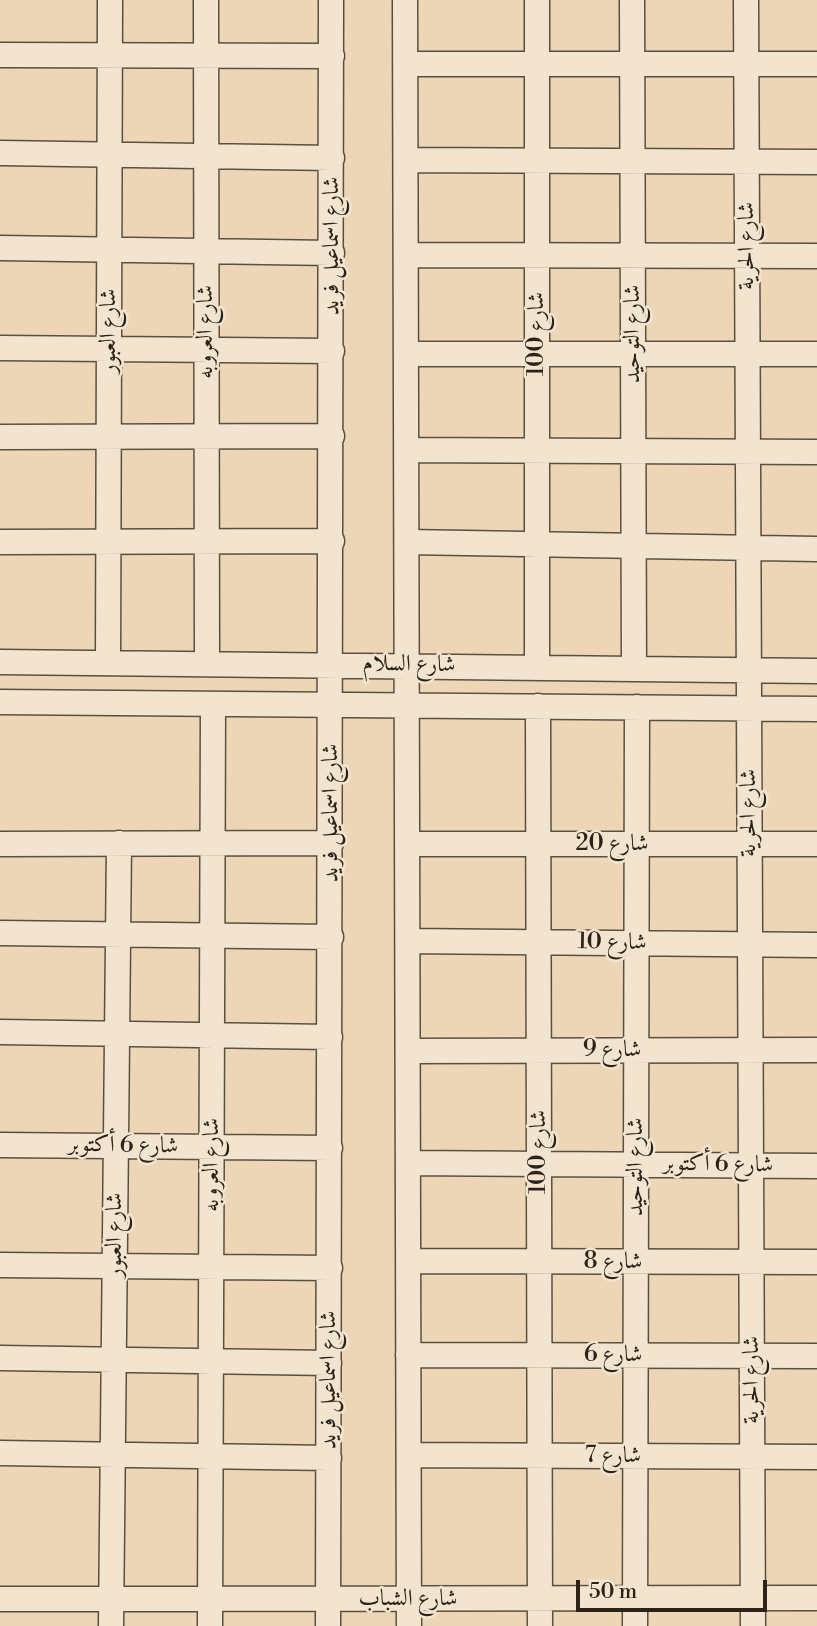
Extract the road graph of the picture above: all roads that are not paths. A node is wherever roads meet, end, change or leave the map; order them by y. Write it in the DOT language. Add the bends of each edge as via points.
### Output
graph roads {
  1 [pos="110,0"];
  2 [pos="206,0"];
  3 [pos="331,0"];
  4 [pos="405,0"];
  5 [pos="537,0"];
  6 [pos="632,0"];
  7 [pos="746,0"];
  8 [pos="0,55"];
  9 [pos="206,55"];
  10 [pos="109,56"];
  11 [pos="332,56"];
  12 [pos="405,64"];
  13 [pos="537,64"];
  14 [pos="632,64"];
  15 [pos="817,64"];
  16 [pos="746,65"];
  17 [pos="0,153"];
  18 [pos="109,155"];
  19 [pos="206,156"];
  20 [pos="332,158"];
  21 [pos="406,160"];
  22 [pos="537,160"];
  23 [pos="633,161"];
  24 [pos="747,162"];
  25 [pos="817,162"];
  26 [pos="0,248"];
  27 [pos="109,250"];
  28 [pos="206,251"];
  29 [pos="332,253"];
  30 [pos="406,255"];
  31 [pos="537,255"];
  32 [pos="633,255"];
  33 [pos="747,256"];
  34 [pos="817,256"];
  35 [pos="0,348"];
  36 [pos="110,349"];
  37 [pos="206,350"];
  38 [pos="332,351"];
  39 [pos="406,354"];
  40 [pos="537,354"];
  41 [pos="633,354"];
  42 [pos="817,354"];
  43 [pos="748,355"];
  44 [pos="332,436"];
  45 [pos="109,437"];
  46 [pos="206,437"];
  47 [pos="0,438"];
  48 [pos="406,450"];
  49 [pos="537,451"];
  50 [pos="634,451"];
  51 [pos="817,452"];
  52 [pos="748,453"];
  53 [pos="207,541"];
  54 [pos="332,541"];
  55 [pos="0,542"];
  56 [pos="108,542"];
  57 [pos="407,542"];
  58 [pos="537,544"];
  59 [pos="633,545"];
  60 [pos="748,548"];
  61 [pos="817,549"];
  62 [pos="0,662"];
  63 [pos="108,663"];
  64 [pos="207,663"];
  65 [pos="332,664"];
  66 [pos="407,665"];
  67 [pos="537,667"];
  68 [pos="634,669"];
  69 [pos="749,670"];
  70 [pos="817,671"];
  71 [pos="0,702"];
  72 [pos="213,704"];
  73 [pos="332,705"];
  74 [pos="407,705"];
  75 [pos="538,706"];
  76 [pos="637,707"];
  77 [pos="749,708"];
  78 [pos="817,709"];
  79 [pos="213,843"];
  80 [pos="331,843"];
  81 [pos="0,844"];
  82 [pos="119,844"];
  83 [pos="408,844"];
  84 [pos="538,844"];
  85 [pos="636,844"];
  86 [pos="750,844"];
  87 [pos="817,844"];
  88 [pos="0,933"];
  89 [pos="118,934"];
  90 [pos="212,935"];
  91 [pos="331,937"];
  92 [pos="408,941"];
  93 [pos="539,942"];
  94 [pos="636,943"];
  95 [pos="750,944"];
  96 [pos="817,945"];
  97 [pos="0,1032"];
  98 [pos="116,1034"];
  99 [pos="212,1035"];
  100 [pos="330,1037"];
  101 [pos="817,1049"];
  102 [pos="539,1050"];
  103 [pos="636,1050"];
  104 [pos="750,1050"];
  105 [pos="408,1051"];
  106 [pos="0,1145"];
  107 [pos="115,1146"];
  108 [pos="212,1147"];
  109 [pos="330,1148"];
  110 [pos="408,1163"];
  111 [pos="539,1164"];
  112 [pos="636,1164"];
  113 [pos="751,1166"];
  114 [pos="817,1166"];
  115 [pos="408,1261"];
  116 [pos="539,1262"];
  117 [pos="636,1262"];
  118 [pos="751,1262"];
  119 [pos="817,1262"];
  120 [pos="0,1265"];
  121 [pos="115,1266"];
  122 [pos="211,1267"];
  123 [pos="330,1268"];
  124 [pos="408,1354"];
  125 [pos="540,1355"];
  126 [pos="635,1356"];
  127 [pos="751,1356"];
  128 [pos="817,1356"];
  129 [pos="0,1358"];
  130 [pos="113,1359"];
  131 [pos="211,1361"];
  132 [pos="329,1363"];
  133 [pos="0,1453"];
  134 [pos="112,1455"];
  135 [pos="409,1455"];
  136 [pos="540,1456"];
  137 [pos="636,1457"];
  138 [pos="752,1457"];
  139 [pos="817,1457"];
  140 [pos="210,1458"];
  141 [pos="329,1458"];
  142 [pos="752,1598"];
  143 [pos="817,1598"];
  144 [pos="0,1599"];
  145 [pos="111,1599"];
  146 [pos="210,1599"];
  147 [pos="328,1599"];
  148 [pos="409,1599"];
  149 [pos="540,1599"];
  150 [pos="635,1599"];
  151 [pos="111,1626"];
  152 [pos="210,1626"];
  153 [pos="328,1626"];
  154 [pos="409,1626"];
  155 [pos="540,1626"];
  156 [pos="635,1626"];
  157 [pos="753,1626"];
  1 -- 10 [label="street, شارع العبور"];
  2 -- 9 [label="street, شارع العروبه"];
  3 -- 11 [label="street, شارع اسماعيل فريد"];
  4 -- 12 [label="street"];
  5 -- 13 [label="street, شارع 100"];
  6 -- 14 [label="street, شارع التوحيد"];
  7 -- 16 [label="street, شارع الحرية"];
  8 -- 10 [label="street"];
  9 -- 10 [label="street"];
  9 -- 11 [label="street"];
  9 -- 19 [label="street, شارع العروبه"];
  10 -- 18 [label="street, شارع العبور"];
  11 -- 20 [label="street, شارع اسماعيل فريد"];
  12 -- 13 [label="street"];
  12 -- 21 [label="street"];
  13 -- 14 [label="street"];
  13 -- 22 [label="street, شارع 100"];
  14 -- 16 [label="street"];
  14 -- 23 [label="street, شارع التوحيد"];
  15 -- 16 [label="street"];
  16 -- 24 [label="street, شارع الحرية"];
  17 -- 18 [label="street"];
  18 -- 19 [label="street"];
  18 -- 27 [label="street, شارع العبور"];
  19 -- 20 [label="street"];
  19 -- 28 [label="street, شارع العروبه"];
  20 -- 29 [label="street, شارع اسماعيل فريد"];
  21 -- 22 [label="street"];
  21 -- 30 [label="street"];
  22 -- 23 [label="street"];
  22 -- 31 [label="street, شارع 100"];
  23 -- 24 [label="street"];
  23 -- 32 [label="street, شارع التوحيد"];
  24 -- 25 [label="street"];
  24 -- 33 [label="street, شارع الحرية"];
  26 -- 27 [label="street"];
  27 -- 28 [label="street"];
  27 -- 36 [label="street, شارع العبور"];
  28 -- 29 [label="street"];
  28 -- 37 [label="street, شارع العروبه"];
  29 -- 38 [label="street, شارع اسماعيل فريد"];
  30 -- 31 [label="street"];
  30 -- 39 [label="street"];
  31 -- 32 [label="street"];
  31 -- 40 [label="street, شارع 100"];
  32 -- 33 [label="street"];
  32 -- 41 [label="street, شارع التوحيد"];
  33 -- 34 [label="street"];
  33 -- 43 [label="street, شارع الحرية"];
  35 -- 36 [label="street"];
  36 -- 37 [label="street"];
  36 -- 45 [label="street, شارع العبور"];
  37 -- 38 [label="street"];
  37 -- 46 [label="street, شارع العروبه"];
  38 -- 44 [label="street, شارع اسماعيل فريد"];
  39 -- 40 [label="street"];
  39 -- 48 [label="street"];
  40 -- 41 [label="street"];
  40 -- 49 [label="street, شارع 100"];
  41 -- 43 [label="street"];
  41 -- 50 [label="street, شارع التوحيد"];
  42 -- 43 [label="street"];
  43 -- 52 [label="street, شارع الحرية"];
  44 -- 46 [label="street"];
  44 -- 54 [label="street, شارع اسماعيل فريد"];
  45 -- 46 [label="street"];
  45 -- 47 [label="street"];
  45 -- 56 [label="street, شارع العبور"];
  46 -- 53 [label="street, شارع العروبه"];
  48 -- 49 [label="street"];
  48 -- 57 [label="street"];
  49 -- 50 [label="street"];
  49 -- 58 [label="street, شارع 100"];
  50 -- 52 [label="street"];
  50 -- 59 [label="street, شارع التوحيد"];
  51 -- 52 [label="street"];
  52 -- 60 [label="street, شارع الحرية"];
  53 -- 54 [label="street"];
  53 -- 56 [label="street"];
  53 -- 64 [label="street, شارع العروبه"];
  54 -- 65 [label="street, شارع اسماعيل فريد"];
  55 -- 56 [label="street"];
  56 -- 63 [label="street, شارع العبور"];
  57 -- 58 [label="street"];
  57 -- 66 [label="street"];
  58 -- 59 [label="street"];
  58 -- 67 [label="street, شارع 100"];
  59 -- 60 [label="street"];
  59 -- 68 [label="street, شارع التوحيد"];
  60 -- 61 [label="street"];
  60 -- 69 [label="street, شارع الحرية"];
  62 -- 63 [label="street, شارع السلام"];
  63 -- 64 [label="street, شارع السلام"];
  64 -- 65 [label="street, شارع السلام"];
  65 -- 66 [label="street, شارع السلام"];
  65 -- 73 [label="street, شارع اسماعيل فريد"];
  66 -- 67 [label="street, شارع السلام"];
  66 -- 74 [label="street"];
  67 -- 68 [label="street, شارع السلام"];
  68 -- 69 [label="street, شارع السلام"];
  69 -- 70 [label="street, شارع السلام"];
  69 -- 77 [label="street, شارع الحرية"];
  71 -- 72 [label="street, شارع السلام"];
  72 -- 73 [label="street, شارع السلام"];
  72 -- 79 [label="street, شارع العروبه"];
  73 -- 74 [label="street, شارع السلام"];
  73 -- 80 [label="street, شارع اسماعيل فريد"];
  74 -- 75 [label="street, شارع السلام"];
  74 -- 83 [label="street"];
  75 -- 76 [label="street, شارع السلام"];
  75 -- 84 [label="street, شارع 100"];
  76 -- 77 [label="street, شارع السلام"];
  76 -- 85 [label="street, شارع التوحيد"];
  77 -- 78 [label="street, شارع السلام"];
  77 -- 86 [label="street, شارع الحرية"];
  79 -- 80 [label="street"];
  79 -- 82 [label="street"];
  79 -- 90 [label="street, شارع العروبه"];
  80 -- 91 [label="street, شارع اسماعيل فريد"];
  81 -- 82 [label="street"];
  82 -- 89 [label="street, شارع العبور"];
  83 -- 84 [label="street, شارع 20"];
  83 -- 92 [label="street"];
  84 -- 85 [label="street, شارع 20"];
  84 -- 93 [label="street, شارع 100"];
  85 -- 86 [label="street, شارع 20"];
  85 -- 94 [label="street, شارع التوحيد"];
  86 -- 87 [label="street, شارع 20"];
  86 -- 95 [label="street, شارع الحرية"];
  88 -- 89 [label="street"];
  89 -- 90 [label="street"];
  89 -- 98 [label="street, شارع العبور"];
  90 -- 91 [label="street"];
  90 -- 99 [label="street, شارع العروبه"];
  91 -- 100 [label="street, شارع اسماعيل فريد"];
  92 -- 93 [label="street, شارع 10"];
  92 -- 105 [label="street"];
  93 -- 94 [label="street, شارع 10"];
  93 -- 102 [label="street, شارع 100"];
  94 -- 95 [label="street, شارع 10"];
  94 -- 103 [label="street, شارع التوحيد"];
  95 -- 96 [label="street, شارع 10"];
  95 -- 104 [label="street, شارع الحرية"];
  97 -- 98 [label="street"];
  98 -- 99 [label="street"];
  98 -- 107 [label="street, شارع العبور"];
  99 -- 100 [label="street"];
  99 -- 108 [label="street, شارع العروبه"];
  100 -- 109 [label="street, شارع اسماعيل فريد"];
  101 -- 104 [label="street, شارع 9"];
  102 -- 103 [label="street, شارع 9"];
  102 -- 105 [label="street, شارع 9"];
  102 -- 111 [label="street, شارع 100"];
  103 -- 104 [label="street, شارع 9"];
  103 -- 112 [label="street, شارع التوحيد"];
  104 -- 113 [label="street, شارع الحرية"];
  105 -- 110 [label="street"];
  106 -- 107 [label="street, شارع 6 أكتوبر"];
  107 -- 108 [label="street, شارع 6 أكتوبر"];
  107 -- 121 [label="street, شارع العبور"];
  108 -- 109 [label="street, شارع 6 أكتوبر"];
  108 -- 122 [label="street, شارع العروبه"];
  109 -- 123 [label="street, شارع اسماعيل فريد"];
  110 -- 111 [label="street, شارع 6 أكتوبر"];
  110 -- 115 [label="street"];
  111 -- 112 [label="street, شارع 6 أكتوبر"];
  111 -- 116 [label="street, شارع 100"];
  112 -- 113 [label="street, شارع 6 أكتوبر"];
  112 -- 117 [label="street, شارع التوحيد"];
  113 -- 114 [label="street, شارع 6 أكتوبر"];
  113 -- 118 [label="street, شارع الحرية"];
  115 -- 116 [label="street, شارع 8"];
  115 -- 124 [label="street"];
  116 -- 117 [label="street, شارع 8"];
  116 -- 125 [label="street, شارع 100"];
  117 -- 118 [label="street, شارع 8"];
  117 -- 126 [label="street, شارع التوحيد"];
  118 -- 119 [label="street, شارع 8"];
  118 -- 127 [label="street, شارع الحرية"];
  120 -- 121 [label="street"];
  121 -- 122 [label="street"];
  121 -- 130 [label="street, شارع العبور"];
  122 -- 123 [label="street"];
  122 -- 131 [label="street, شارع العروبه"];
  123 -- 132 [label="street, شارع اسماعيل فريد"];
  124 -- 125 [label="street, شارع 6"];
  124 -- 135 [label="street"];
  125 -- 126 [label="street, شارع 6"];
  125 -- 136 [label="street, شارع 100"];
  126 -- 127 [label="street, شارع 6"];
  126 -- 137 [label="street, شارع التوحيد"];
  127 -- 128 [label="street, شارع 6"];
  127 -- 138 [label="street, شارع الحرية"];
  129 -- 130 [label="street"];
  130 -- 131 [label="street"];
  130 -- 134 [label="street, شارع العبور"];
  131 -- 132 [label="street"];
  131 -- 140 [label="street, شارع العروبه"];
  132 -- 141 [label="street, شارع اسماعيل فريد"];
  133 -- 134 [label="street"];
  134 -- 140 [label="street"];
  134 -- 145 [label="street, شارع العبور"];
  135 -- 136 [label="street, شارع 7"];
  135 -- 148 [label="street"];
  136 -- 137 [label="street, شارع 7"];
  136 -- 149 [label="street, شارع 100"];
  137 -- 138 [label="street, شارع 7"];
  137 -- 150 [label="street, شارع التوحيد"];
  138 -- 139 [label="street, شارع 7"];
  138 -- 142 [label="street, شارع الحرية"];
  140 -- 141 [label="street"];
  140 -- 146 [label="street, شارع العروبه"];
  141 -- 147 [label="street, شارع اسماعيل فريد"];
  142 -- 143 [label="street, شارع الشباب"];
  142 -- 150 [label="street, شارع الشباب"];
  142 -- 157 [label="street, شارع الحرية"];
  144 -- 145 [label="street, شارع الشباب"];
  145 -- 146 [label="street, شارع الشباب"];
  145 -- 151 [label="street, شارع العبور"];
  146 -- 147 [label="street, شارع الشباب"];
  146 -- 152 [label="street, شارع العروبه"];
  147 -- 148 [label="street, شارع الشباب"];
  147 -- 153 [label="street, شارع اسماعيل فريد"];
  148 -- 149 [label="street, شارع الشباب"];
  148 -- 154 [label="street"];
  149 -- 150 [label="street, شارع الشباب"];
  149 -- 155 [label="street, شارع 100"];
  150 -- 156 [label="street, شارع التوحيد"];
}
